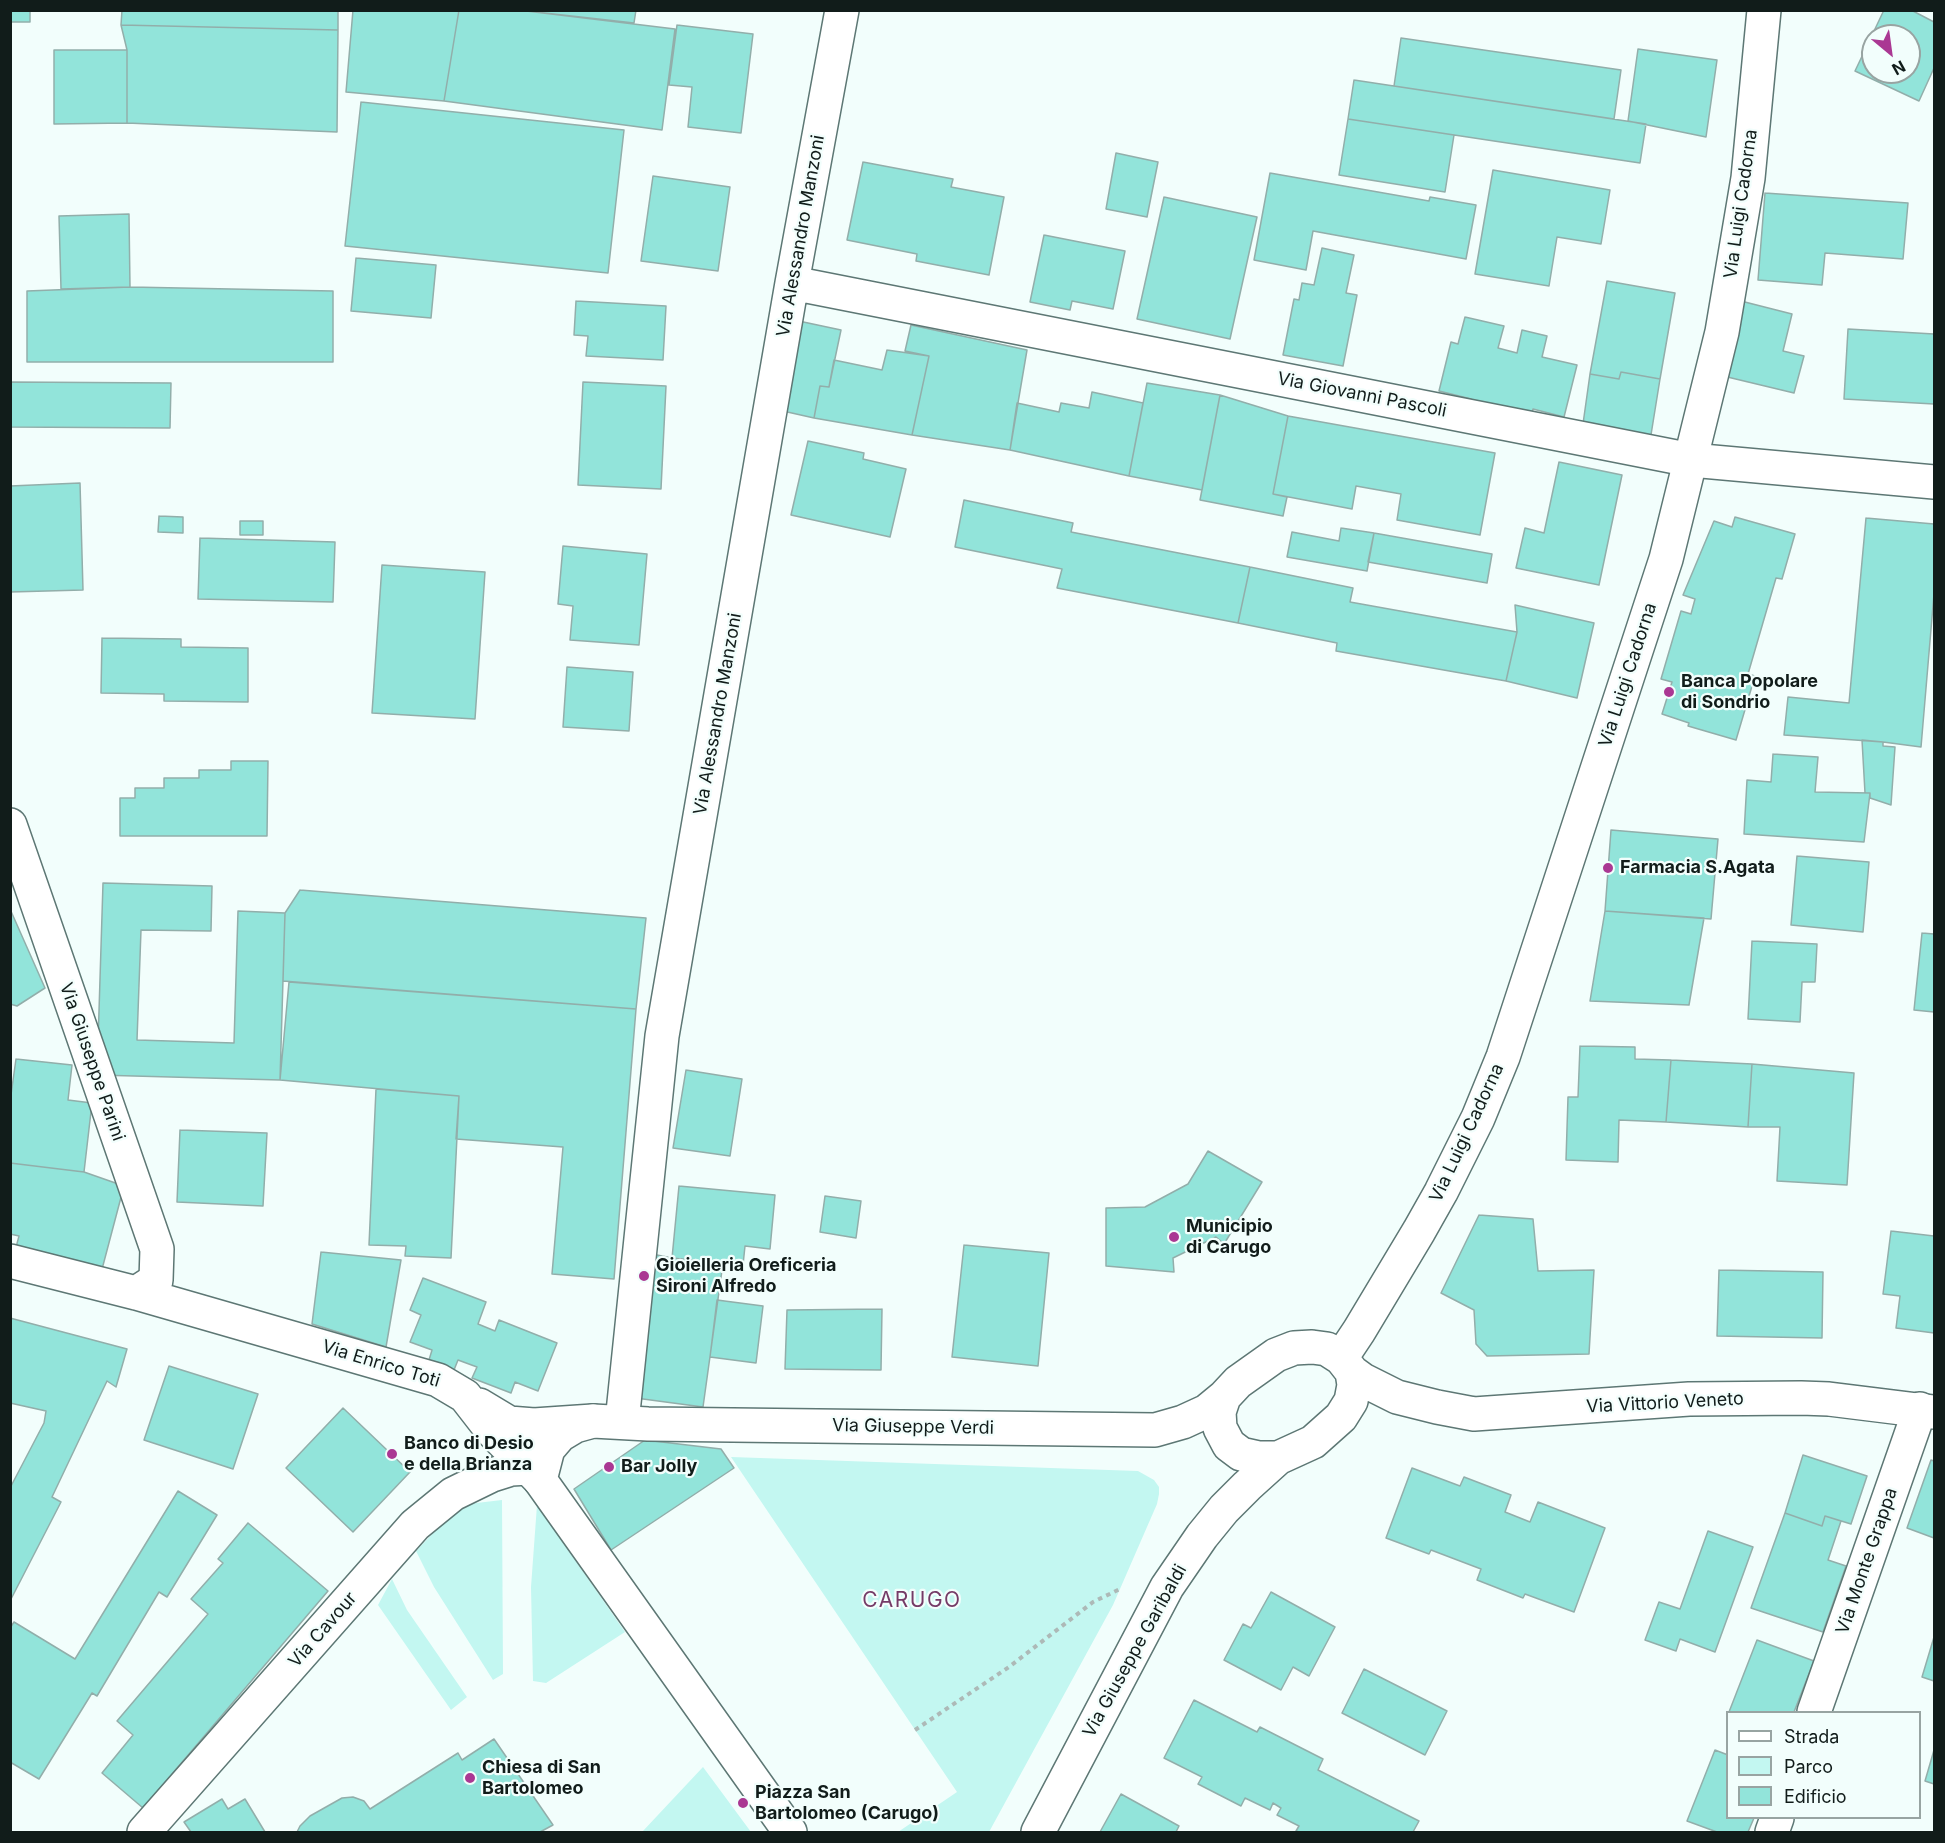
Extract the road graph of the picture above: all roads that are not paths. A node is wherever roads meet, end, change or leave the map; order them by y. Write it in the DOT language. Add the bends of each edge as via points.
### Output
graph roads {
  1 [pos="842,10"];
  2 [pos="1764,10"];
  3 [pos="792,283"];
  4 [pos="1691,460"];
  5 [pos="1935,482"];
  6 [pos="10,825"];
  7 [pos="10,1261"];
  8 [pos="136,1293"];
  9 [pos="1335,1359"];
  10 [pos="465,1396"];
  11 [pos="1397,1396"];
  12 [pos="1224,1397"];
  13 [pos="1927,1411"];
  14 [pos="1341,1417"];
  15 [pos="608,1421"];
  16 [pos="1278,1458"];
  17 [pos="535,1474"];
  18 [pos="1815,1711"];
  19 [pos="144,1833"];
  20 [pos="790,1833"];
  21 [pos="1038,1833"];
  1 -- 3 [label="street, Via Alessandro Manzoni"];
  2 -- 4 [label="street, Via Luigi Cadorna" via="1748,178 1722,332"];
  3 -- 4 [label="street, Via Giovanni Pascoli"];
  3 -- 15 [label="street, Via Alessandro Manzoni" via="662,1036"];
  4 -- 5 [label="street, Via Giovanni Pascoli"];
  4 -- 9 [label="street, Via Luigi Cadorna" via="1666,559 1503,1057 1441,1192 1375,1305"];
  6 -- 8 [label="street, Via Giuseppe Parini" via="157,1249 156,1280"];
  7 -- 8 [label="street, Via Enrico Toti"];
  8 -- 10 [label="street, Via Enrico Toti" via="438,1380"];
  9 -- 11 [label="street, Via Vittorio Veneto" via="1363,1380"];
  9 -- 12 [label="street" via="1294,1348 1276,1355"];
  9 -- 14 [label="street" via="1354,1385 1351,1401"];
  10 -- 15 [label="street, Via Giuseppe Verdi" via="509,1423"];
  10 -- 17 [label="street, Via Enrico Toti" via="493,1432"];
  11 -- 13 [label="street, Via Vittorio Veneto" via="1474,1414 1689,1400 1801,1398"];
  11 -- 14 [label="street"];
  12 -- 15 [label="street, Via Giuseppe Verdi" via="1207,1411 1155,1430"];
  12 -- 16 [label="street" via="1219,1412 1220,1428 1229,1445 1241,1454"];
  13 -- 18 [label="street, Via Monte Grappa"];
  14 -- 16 [label="street" via="1314,1442"];
  15 -- 17 [label="street, Via Giuseppe Verdi" via="575,1426 560,1435"];
  16 -- 21 [label="street, Via Giuseppe Garibaldi" via="1224,1509 1167,1587"];
  17 -- 19 [label="street, Via Cavour" via="511,1469 492,1475 453,1494 414,1525"];
  17 -- 20 [label="street, Via Enrico Toti"];
}
